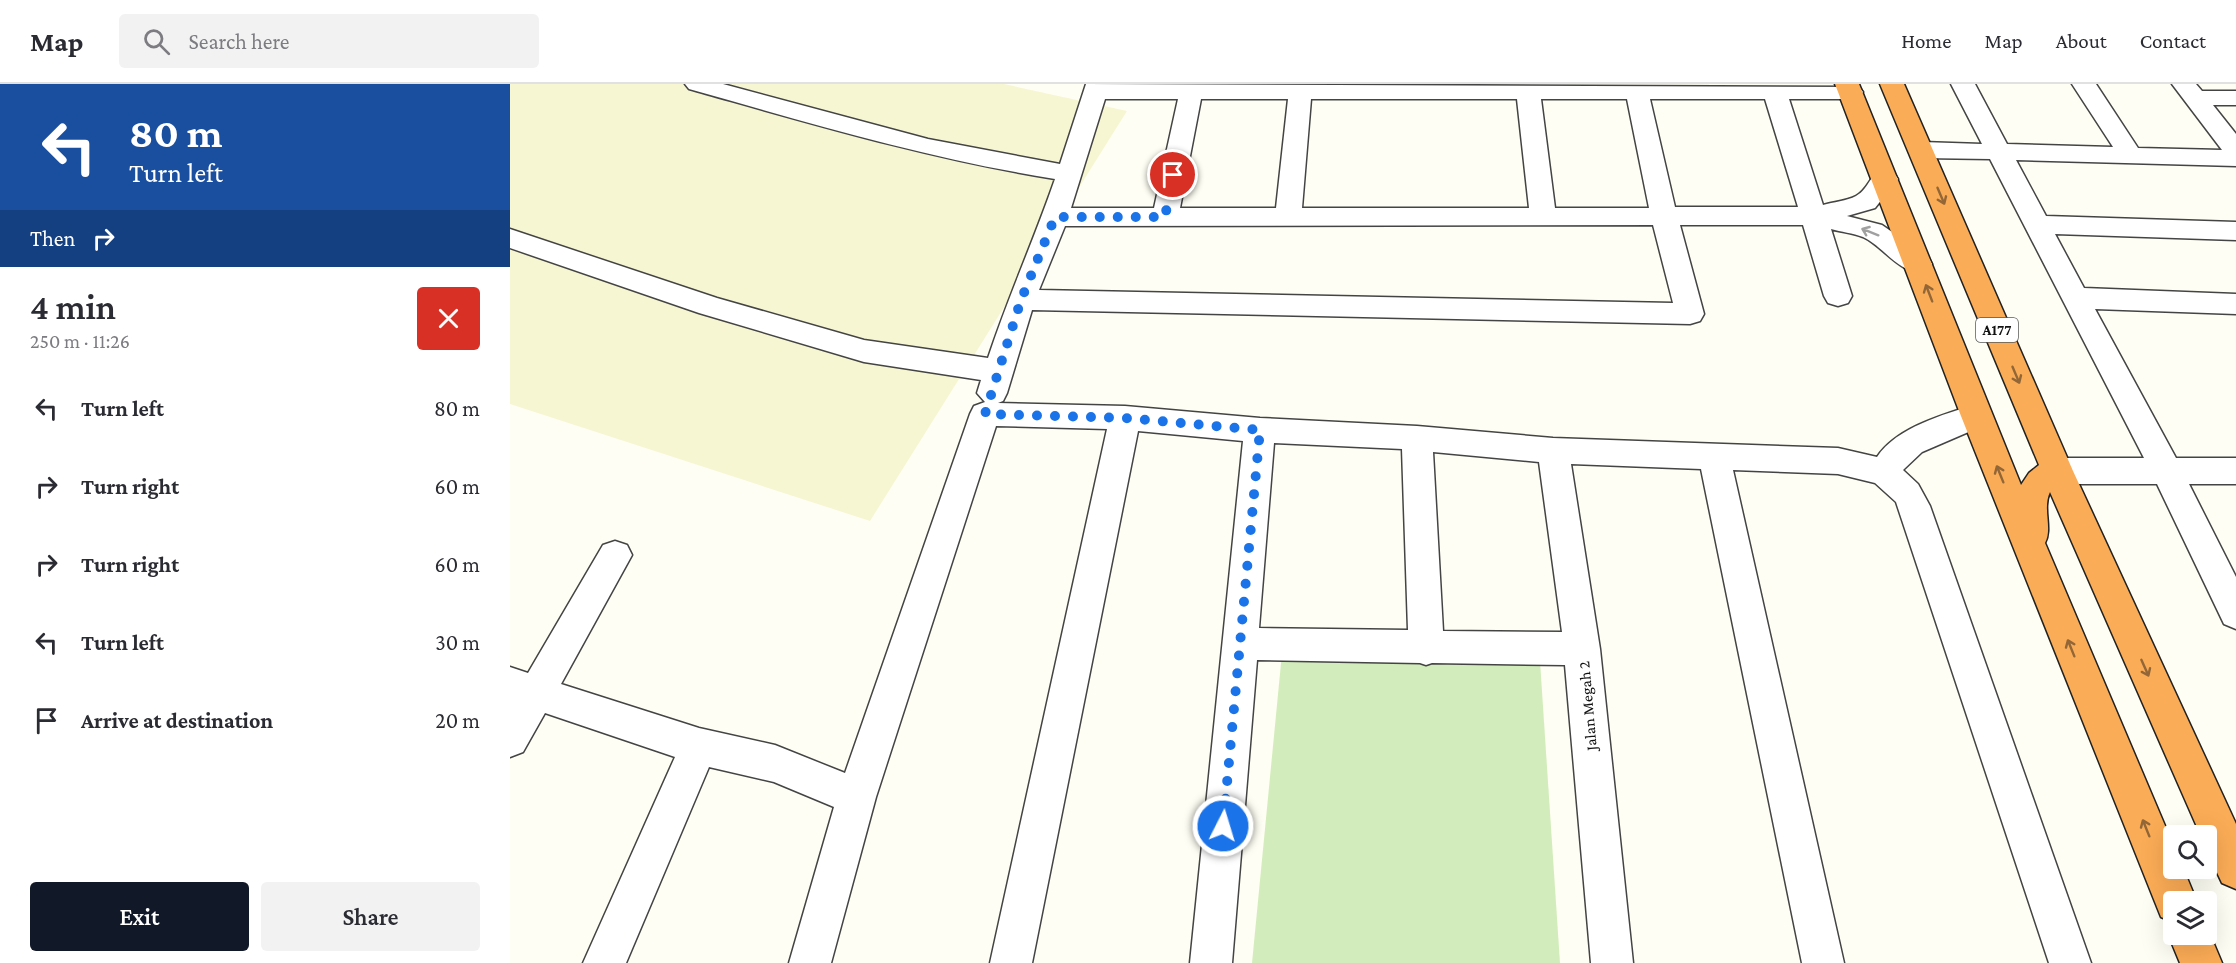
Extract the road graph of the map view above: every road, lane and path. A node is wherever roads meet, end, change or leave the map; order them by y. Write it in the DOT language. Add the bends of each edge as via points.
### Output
graph roads {
  1 [pos="697,84"];
  2 [pos="1893,84"];
  3 [pos="1963,84"];
  4 [pos="2084,84"];
  5 [pos="1096,88"];
  6 [pos="1849,88"];
  7 [pos="2189,91"];
  8 [pos="1191,92"];
  9 [pos="1300,92"];
  10 [pos="1528,92"];
  11 [pos="1637,92"];
  12 [pos="1775,92"];
  13 [pos="2236,98"];
  14 [pos="1922,150"];
  15 [pos="2236,151"];
  16 [pos="1998,153"];
  17 [pos="2130,155"];
  18 [pos="2236,158"];
  19 [pos="1069,172"];
  20 [pos="1885,179"];
  21 [pos="1287,216"];
  22 [pos="1543,216"];
  23 [pos="1664,216"];
  24 [pos="1814,216"];
  25 [pos="1055,217"];
  26 [pos="1165,217"];
  27 [pos="2036,225"];
  28 [pos="2236,231"];
  29 [pos="510,238"];
  30 [pos="1918,264"];
  31 [pos="1838,296"];
  32 [pos="2075,298"];
  33 [pos="1021,300"];
  34 [pos="2236,304"];
  35 [pos="998,371"];
  36 [pos="985,414"];
  37 [pos="1977,416"];
  38 [pos="1125,418"];
  39 [pos="1260,430"];
  40 [pos="1417,438"];
  41 [pos="1553,451"];
  42 [pos="1714,456"];
  43 [pos="2166,470"];
  44 [pos="2056,471"];
  45 [pos="2236,471"];
  46 [pos="1885,472"];
  47 [pos="615,555"];
  48 [pos="2038,567"];
  49 [pos="2236,613"];
  50 [pos="1239,644"];
  51 [pos="1426,649"];
  52 [pos="1582,650"];
  53 [pos="522,690"];
  54 [pos="510,740"];
  55 [pos="699,746"];
  56 [pos="856,797"];
  57 [pos="2236,869"];
  58 [pos="2171,891"];
  59 [pos="2194,945"];
  60 [pos="604,963"];
  61 [pos="810,963"];
  62 [pos="1011,963"];
  63 [pos="1211,963"];
  64 [pos="1612,963"];
  65 [pos="1823,963"];
  66 [pos="2070,963"];
  67 [pos="2201,963"];
  1 -- 19 [label="street" via="891,138 1002,164"];
  2 -- 14 [label="highway, A177"];
  3 -- 16 [label="street"];
  4 -- 17 [label="street"];
  5 -- 8 [label="street"];
  5 -- 19 [label="street"];
  6 -- 12 [label="street"];
  6 -- 20 [label="highway"];
  7 -- 13 [label="street"];
  7 -- 15 [label="street"];
  8 -- 9 [label="street"];
  8 -- 26 [label="street"];
  9 -- 10 [label="street"];
  9 -- 21 [label="street"];
  10 -- 11 [label="street"];
  10 -- 22 [label="street"];
  11 -- 12 [label="street"];
  11 -- 23 [label="street"];
  12 -- 24 [label="street"];
  14 -- 16 [label="street"];
  14 -- 44 [label="highway, A177, one-way"];
  16 -- 17 [label="street"];
  16 -- 27 [label="street"];
  17 -- 18 [label="street"];
  19 -- 25 [label="street"];
  20 -- 24 [label="street" via="1866,202"];
  20 -- 30 [label="highway"];
  21 -- 22 [label="street"];
  21 -- 26 [label="street"];
  22 -- 23 [label="street"];
  23 -- 24 [label="street"];
  23 -- 33 [label="street" via="1690,314"];
  30 -- 24 [label="street, one-way" via="1874,231"];
  24 -- 31 [label="street"];
  25 -- 26 [label="street"];
  25 -- 33 [label="street"];
  27 -- 28 [label="street"];
  27 -- 32 [label="street"];
  29 -- 35 [label="street" via="709,306 864,351"];
  37 -- 30 [label="highway, one-way"];
  32 -- 34 [label="street"];
  32 -- 43 [label="street"];
  33 -- 35 [label="street"];
  35 -- 36 [label="street"];
  36 -- 38 [label="street"];
  36 -- 56 [label="street"];
  37 -- 46 [label="street" via="1911,443 1896,455"];
  48 -- 37 [label="highway, one-way"];
  38 -- 39 [label="street"];
  38 -- 62 [label="street"];
  39 -- 40 [label="street"];
  39 -- 50 [label="street"];
  40 -- 41 [label="street"];
  40 -- 51 [label="street"];
  41 -- 42 [label="street"];
  41 -- 52 [label="street, Jalan Megah 2"];
  42 -- 46 [label="street" via="1838,461"];
  42 -- 65 [label="street"];
  43 -- 44 [label="street"];
  43 -- 45 [label="street"];
  43 -- 49 [label="street"];
  44 -- 48 [label="highway" via="2043,476 2034,488 2030,510"];
  44 -- 57 [label="highway, A177, one-way"];
  46 -- 66 [label="street" via="1907,493 1914,506"];
  47 -- 53 [label="street"];
  58 -- 48 [label="highway, one-way"];
  50 -- 51 [label="street"];
  50 -- 63 [label="street"];
  51 -- 52 [label="street"];
  52 -- 64 [label="street, Jalan Megah 2"];
  53 -- 54 [label="street"];
  53 -- 55 [label="street"];
  55 -- 56 [label="street" via="775,764"];
  55 -- 60 [label="street"];
  56 -- 61 [label="street"];
  59 -- 67 [label="highway"];
}
